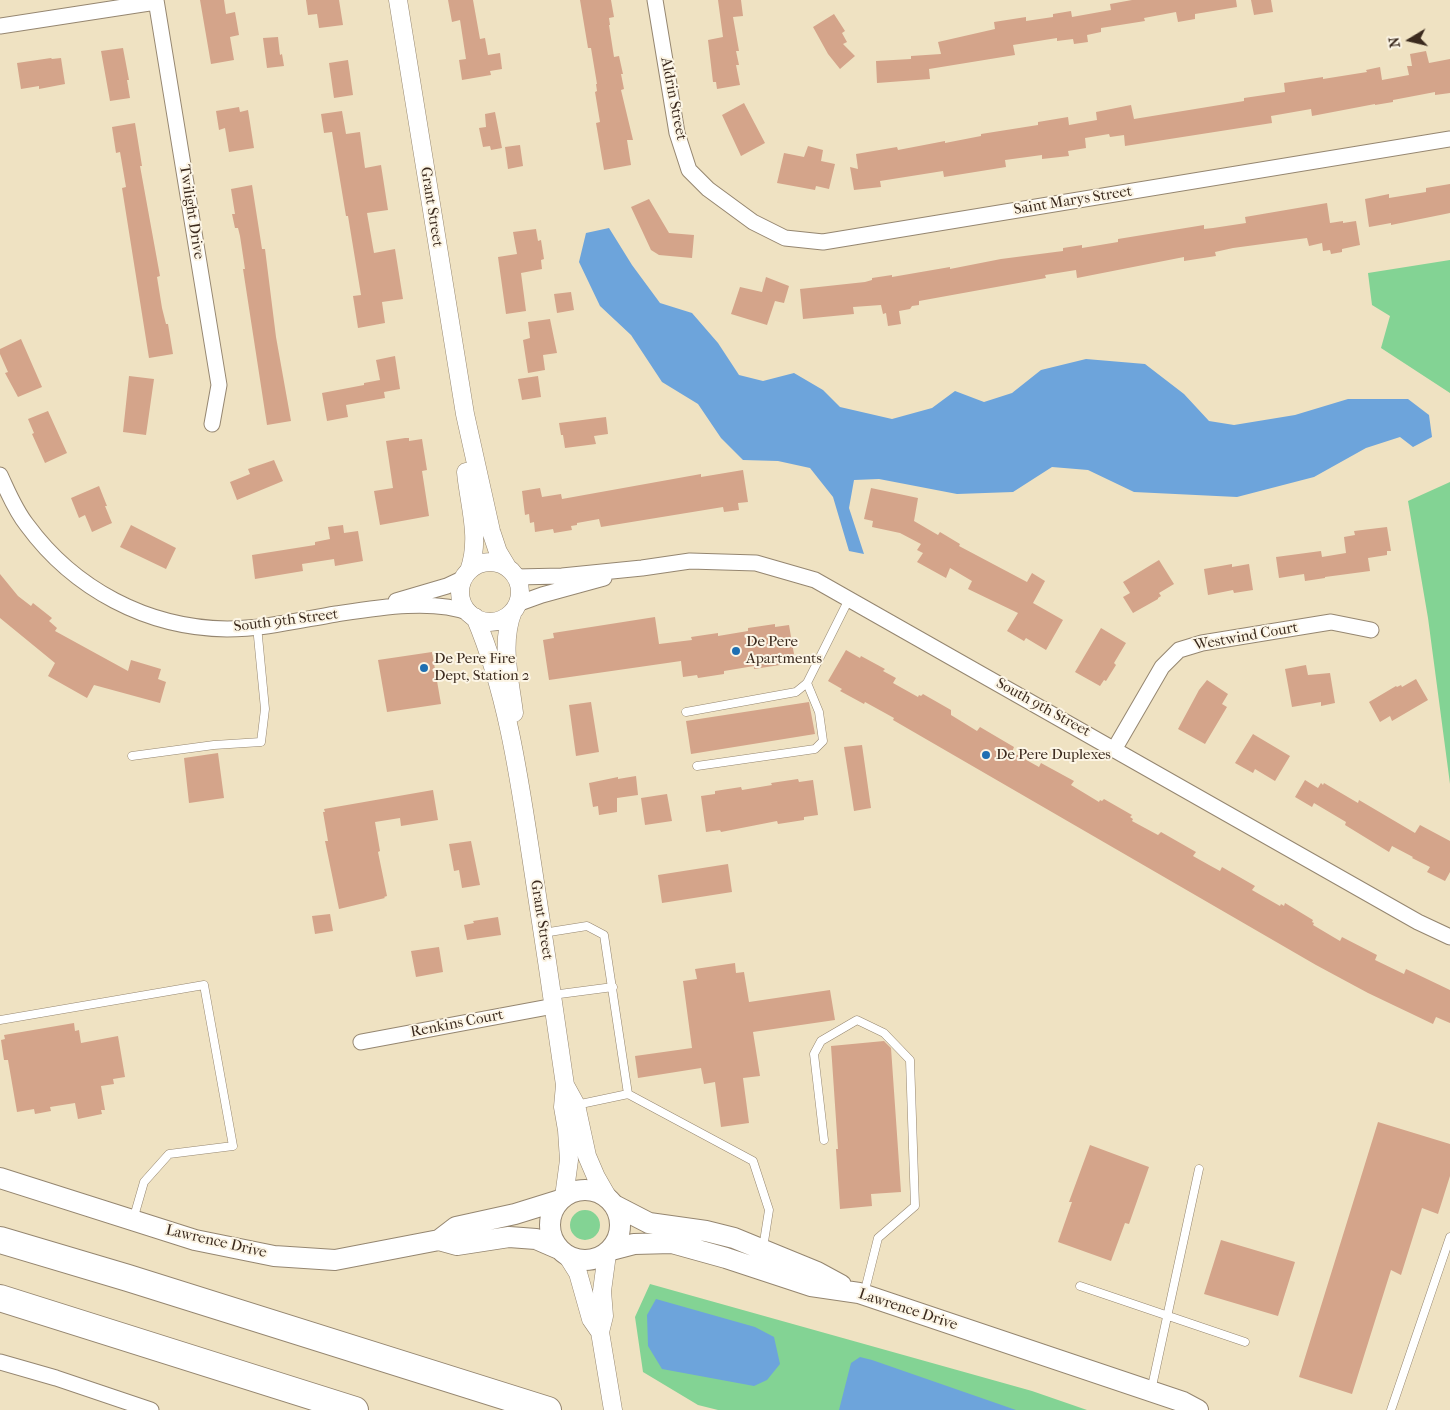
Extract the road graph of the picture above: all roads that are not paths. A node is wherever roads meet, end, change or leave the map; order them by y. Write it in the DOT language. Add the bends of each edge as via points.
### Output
graph roads {
  1 [pos="398,0"];
  2 [pos="655,0"];
  3 [pos="156,1"];
  4 [pos="0,26"];
  5 [pos="1450,139"];
  6 [pos="708,189"];
  7 [pos="464,414"];
  8 [pos="212,424"];
  9 [pos="0,475"];
  10 [pos="642,568"];
  11 [pos="512,572"];
  12 [pos="466,575"];
  13 [pos="850,599"];
  14 [pos="515,607"];
  15 [pos="366,610"];
  16 [pos="473,615"];
  17 [pos="257,626"];
  18 [pos="1371,630"];
  19 [pos="807,683"];
  20 [pos="686,712"];
  21 [pos="1115,748"];
  22 [pos="132,756"];
  23 [pos="516,756"];
  24 [pos="697,766"];
  25 [pos="543,933"];
  26 [pos="1450,937"];
  27 [pos="613,987"];
  28 [pos="553,1001"];
  29 [pos="0,1020"];
  30 [pos="361,1042"];
  31 [pos="565,1085"];
  32 [pos="628,1094"];
  33 [pos="576,1105"];
  34 [pos="824,1140"];
  35 [pos="1199,1169"];
  36 [pos="0,1178"];
  37 [pos="562,1198"];
  38 [pos="612,1202"];
  39 [pos="133,1220"];
  40 [pos="1450,1237"];
  41 [pos="0,1240"];
  42 [pos="439,1240"];
  43 [pos="763,1250"];
  44 [pos="609,1252"];
  45 [pos="563,1253"];
  46 [pos="1080,1286"];
  47 [pos="861,1294"];
  48 [pos="0,1298"];
  49 [pos="1168,1314"];
  50 [pos="600,1332"];
  51 [pos="1245,1342"];
  52 [pos="0,1362"];
  53 [pos="1151,1391"];
  54 [pos="151,1410"];
  55 [pos="355,1410"];
  56 [pos="548,1410"];
  57 [pos="613,1410"];
  58 [pos="1198,1410"];
  59 [pos="1391,1410"];
  1 -- 7 [label="street, Grant Street"];
  2 -- 6 [label="street, Aldrin Street" via="677,133 689,170"];
  3 -- 4 [label="street"];
  3 -- 8 [label="street, Twilight Drive" via="219,385"];
  5 -- 6 [label="street, Saint Marys Street" via="823,242 785,238 753,222"];
  7 -- 11 [label="street, Grant Street" via="491,532 498,552"];
  7 -- 12 [label="street, Grant Street" via="466,471 474,534 474,553"];
  9 -- 17 [label="street, South 9th Street" via="12,502 44,547 85,584 110,599 165,621 227,628"];
  10 -- 11 [label="street, South 9th Street" via="562,576"];
  10 -- 13 [label="street, South 9th Street" via="690,561 756,563 815,580"];
  10 -- 14 [label="street, South 9th Street" via="542,595"];
  11 -- 12 [label="street" via="498,563 488,562 474,566"];
  11 -- 14 [label="street, Grant Street" via="520,595"];
  12 -- 15 [label="street, South 9th Street" via="434,590"];
  12 -- 16 [label="street, Grant Street" via="461,595 464,605"];
  13 -- 19 [label="lane"];
  13 -- 21 [label="street, South 9th Street"];
  14 -- 16 [label="street" via="507,616 491,621"];
  14 -- 23 [label="street, Grant Street" via="509,622 506,647"];
  15 -- 16 [label="street, South 9th Street" via="431,605"];
  15 -- 17 [label="street, South 9th Street"];
  16 -- 23 [label="street, Grant Street" via="492,666"];
  17 -- 22 [label="lane" via="265,710 261,742"];
  18 -- 21 [label="street, Westwind Court" via="1331,622 1202,643 1180,650 1162,667"];
  19 -- 20 [label="lane" via="796,692"];
  19 -- 24 [label="lane" via="819,712 823,741 815,749"];
  21 -- 26 [label="street, South 9th Street" via="1418,922"];
  23 -- 25 [label="street, Grant Street"];
  25 -- 27 [label="lane" via="587,926 604,935"];
  25 -- 28 [label="street, Grant Street"];
  27 -- 28 [label="lane"];
  27 -- 32 [label="lane"];
  28 -- 30 [label="street, Renkins Court"];
  28 -- 31 [label="street, Grant Street"];
  29 -- 39 [label="lane" via="204,985 233,1146 170,1154 144,1182"];
  31 -- 33 [label="street, Grant Street"];
  31 -- 37 [label="street, Grant Street" via="563,1108 569,1160"];
  32 -- 33 [label="lane"];
  32 -- 43 [label="lane" via="753,1161 769,1210"];
  33 -- 38 [label="street, Grant Street" via="587,1156"];
  34 -- 47 [label="lane" via="814,1054 821,1041 857,1020 884,1033 910,1060 915,1206 878,1238"];
  35 -- 49 [label="lane"];
  36 -- 39 [label="main road, Lawrence Drive"];
  37 -- 38 [label="main road" via="574,1191 586,1190 597,1192"];
  37 -- 42 [label="main road, Lawrence Drive" via="515,1214 456,1227"];
  37 -- 45 [label="main road" via="554,1208 550,1224 553,1240"];
  38 -- 43 [label="main road" via="649,1223 706,1231"];
  38 -- 44 [label="main road" via="620,1217 621,1229"];
  39 -- 42 [label="main road, Lawrence Drive" via="195,1240 274,1256 335,1260"];
  40 -- 59 [label="lane"];
  41 -- 56 [label="highway"];
  42 -- 45 [label="main road, Lawrence Drive" via="457,1244 521,1237 536,1239"];
  43 -- 47 [label="main road"];
  44 -- 45 [label="main road" via="588,1261"];
  44 -- 47 [label="main road, Lawrence Drive" via="634,1244 672,1243 811,1286"];
  44 -- 50 [label="street" via="602,1291 604,1316"];
  45 -- 50 [label="street" via="578,1274 592,1319"];
  46 -- 49 [label="lane"];
  47 -- 53 [label="main road, Lawrence Drive"];
  48 -- 55 [label="highway"];
  49 -- 51 [label="lane"];
  49 -- 53 [label="lane"];
  50 -- 57 [label="street"];
  52 -- 54 [label="street"];
  53 -- 58 [label="main road, Lawrence Drive"];
}
